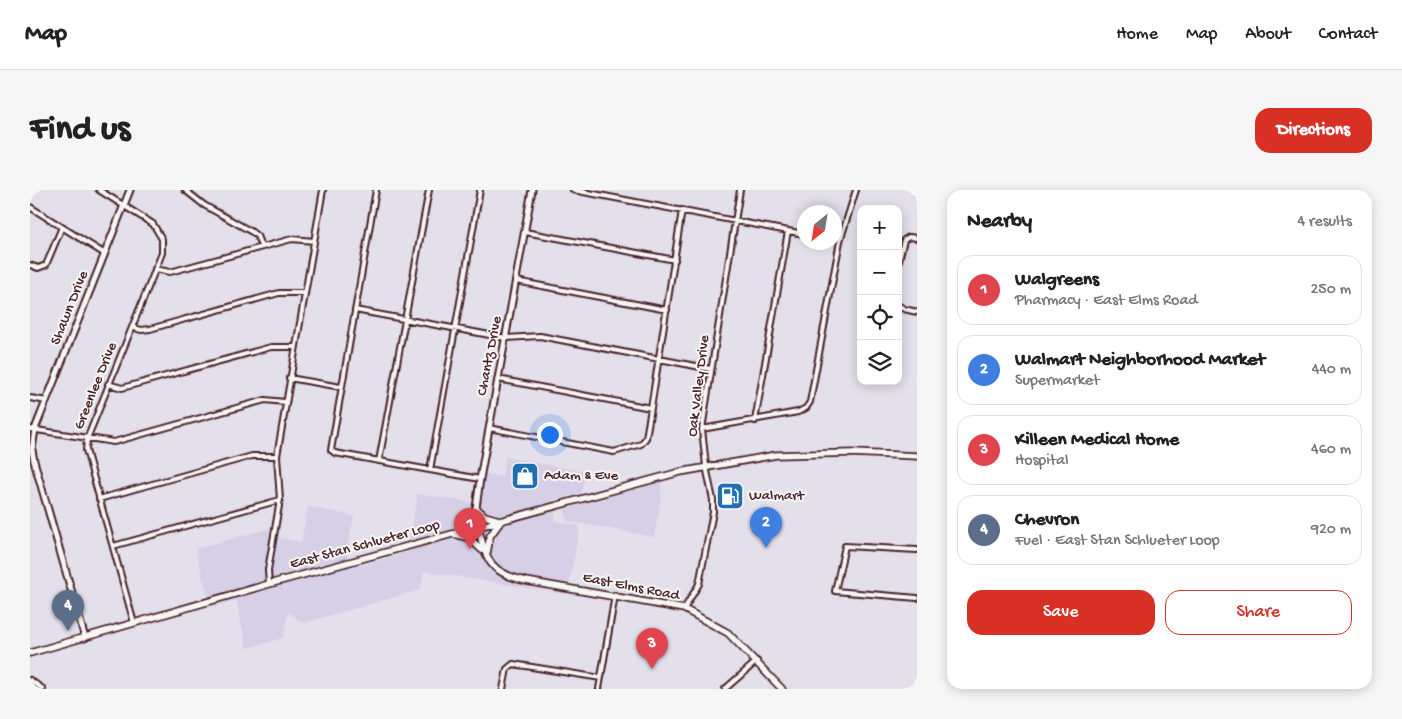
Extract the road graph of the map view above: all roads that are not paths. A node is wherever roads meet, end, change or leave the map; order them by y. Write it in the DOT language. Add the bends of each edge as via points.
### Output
graph roads {
  1 [pos="99,190"];
  2 [pos="130,190"];
  3 [pos="185,190"];
  4 [pos="323,190"];
  5 [pos="376,190"];
  6 [pos="429,190"];
  7 [pos="480,190"];
  8 [pos="532,190"];
  9 [pos="573,190"];
  10 [pos="740,190"];
  11 [pos="856,190"];
  12 [pos="124,206"];
  13 [pos="30,207"];
  14 [pos="682,210"];
  15 [pos="734,221"];
  16 [pos="62,227"];
  17 [pos="788,231"];
  18 [pos="525,232"];
  19 [pos="797,233"];
  20 [pos="842,235"];
  21 [pos="917,238"];
  22 [pos="314,241"];
  23 [pos="261,246"];
  24 [pos="838,250"];
  25 [pos="902,250"];
  26 [pos="105,254"];
  27 [pos="675,260"];
  28 [pos="30,265"];
  29 [pos="155,269"];
  30 [pos="516,281"];
  31 [pos="304,293"];
  32 [pos="902,307"];
  33 [pos="355,310"];
  34 [pos="666,310"];
  35 [pos="917,312"];
  36 [pos="405,320"];
  37 [pos="132,327"];
  38 [pos="455,328"];
  39 [pos="506,338"];
  40 [pos="295,347"];
  41 [pos="658,358"];
  42 [pos="711,369"];
  43 [pos="290,378"];
  44 [pos="498,379"];
  45 [pos="108,384"];
  46 [pos="341,387"];
  47 [pos="30,398"];
  48 [pos="47,401"];
  49 [pos="285,402"];
  50 [pos="651,408"];
  51 [pos="755,421"];
  52 [pos="488,428"];
  53 [pos="33,429"];
  54 [pos="702,429"];
  55 [pos="87,439"];
  56 [pos="277,456"];
  57 [pos="917,456"];
  58 [pos="32,461"];
  59 [pos="379,461"];
  60 [pos="706,466"];
  61 [pos="430,470"];
  62 [pos="480,479"];
  63 [pos="99,498"];
  64 [pos="280,500"];
  65 [pos="476,508"];
  66 [pos="501,521"];
  67 [pos="478,527"];
  68 [pos="455,534"];
  69 [pos="113,546"];
  70 [pos="917,550"];
  71 [pos="487,555"];
  72 [pos="270,584"];
  73 [pos="615,595"];
  74 [pos="917,598"];
  75 [pos="684,610"];
  76 [pos="134,623"];
  77 [pos="85,638"];
  78 [pos="30,653"];
  79 [pos="757,661"];
  80 [pos="601,678"];
  81 [pos="30,680"];
  82 [pos="43,689"];
  83 [pos="503,689"];
  84 [pos="600,689"];
  85 [pos="725,689"];
  86 [pos="782,689"];
  1 -- 12 [label="street, Greenlee Drive"];
  2 -- 12 [label="street, Shawn Drive"];
  3 -- 23 [label="street" via="204,205 252,232"];
  4 -- 22 [label="street"];
  5 -- 33 [label="street"];
  6 -- 36 [label="street"];
  7 -- 38 [label="street"];
  8 -- 18 [label="street, Chantz Drive"];
  9 -- 14 [label="street"];
  10 -- 15 [label="street, Oak Valley Drive"];
  11 -- 20 [label="street"];
  12 -- 26 [label="street, Shawn Drive"];
  12 -- 29 [label="street, Greenlee Drive" via="152,224 160,234 162,252"];
  13 -- 16 [label="street"];
  14 -- 15 [label="street"];
  14 -- 27 [label="street"];
  15 -- 17 [label="street"];
  15 -- 42 [label="street, Oak Valley Drive"];
  16 -- 26 [label="street"];
  16 -- 28 [label="street" via="46,265 38,268"];
  17 -- 19 [label="street"];
  17 -- 51 [label="street"];
  18 -- 27 [label="street"];
  18 -- 30 [label="street, Chantz Drive"];
  21 -- 25 [label="street" via="909,236 904,240"];
  22 -- 23 [label="street" via="292,239"];
  22 -- 31 [label="street"];
  23 -- 29 [label="street" via="170,272"];
  24 -- 51 [label="street" via="810,402 798,412"];
  26 -- 48 [label="street, Shawn Drive"];
  27 -- 34 [label="street"];
  29 -- 37 [label="street, Greenlee Drive"];
  30 -- 34 [label="street"];
  30 -- 39 [label="street, Chantz Drive"];
  31 -- 37 [label="street" via="279,293 150,330"];
  31 -- 40 [label="street"];
  32 -- 35 [label="street"];
  33 -- 36 [label="street"];
  33 -- 46 [label="street"];
  34 -- 41 [label="street"];
  36 -- 38 [label="street"];
  36 -- 59 [label="street"];
  37 -- 45 [label="street, Greenlee Drive"];
  38 -- 39 [label="street"];
  38 -- 61 [label="street"];
  39 -- 41 [label="street" via="540,336"];
  39 -- 44 [label="street, Chantz Drive"];
  40 -- 43 [label="street"];
  40 -- 45 [label="street" via="270,347 122,388"];
  41 -- 42 [label="street"];
  41 -- 50 [label="street"];
  42 -- 54 [label="street, Oak Valley Drive"];
  43 -- 46 [label="street"];
  43 -- 49 [label="street"];
  44 -- 50 [label="street"];
  44 -- 52 [label="street, Chantz Drive"];
  45 -- 55 [label="street, Greenlee Drive"];
  46 -- 59 [label="street" via="332,451"];
  47 -- 48 [label="street"];
  48 -- 53 [label="street, Shawn Drive"];
  49 -- 55 [label="street" via="264,400 114,442"];
  49 -- 56 [label="street"];
  50 -- 52 [label="street" via="646,438 641,444 614,452"];
  51 -- 54 [label="street"];
  52 -- 62 [label="street, Chantz Drive"];
  53 -- 55 [label="street"];
  53 -- 58 [label="street, Shawn Drive"];
  54 -- 60 [label="street, Oak Valley Drive"];
  55 -- 63 [label="street, Greenlee Drive" via="88,461"];
  56 -- 63 [label="street" via="252,456"];
  56 -- 64 [label="street"];
  57 -- 60 [label="main road, East Stan Schlueter Loop" via="806,453"];
  58 -- 77 [label="street, Shawn Drive"];
  59 -- 61 [label="street"];
  60 -- 66 [label="main road, East Stan Schlueter Loop"];
  60 -- 75 [label="street, Oak Valley Drive" via="713,512 699,584"];
  61 -- 62 [label="street"];
  62 -- 65 [label="street, Chantz Drive"];
  63 -- 69 [label="street, Greenlee Drive"];
  64 -- 69 [label="street"];
  64 -- 72 [label="street" via="268,570"];
  65 -- 66 [label="main road" via="484,516"];
  65 -- 67 [label="street, Chantz Drive"];
  65 -- 68 [label="main road"];
  66 -- 67 [label="main road, East Stan Schlueter Loop"];
  66 -- 71 [label="main road" via="490,536"];
  67 -- 68 [label="main road, East Stan Schlueter Loop"];
  67 -- 71 [label="main road, East Elms Road"];
  68 -- 71 [label="main road" via="475,542"];
  68 -- 72 [label="main road, East Stan Schlueter Loop"];
  69 -- 76 [label="street, Greenlee Drive"];
  70 -- 74 [label="street" via="845,546 835,591"];
  71 -- 73 [label="main road, East Elms Road" via="495,568 507,576"];
  72 -- 76 [label="main road, East Stan Schlueter Loop"];
  73 -- 75 [label="main road, East Elms Road"];
  73 -- 80 [label="street"];
  75 -- 79 [label="main road, East Elms Road" via="728,633"];
  76 -- 77 [label="main road, East Stan Schlueter Loop"];
  77 -- 78 [label="main road, East Stan Schlueter Loop"];
  79 -- 85 [label="street"];
  79 -- 86 [label="main road, East Elms Road"];
  80 -- 83 [label="street" via="513,664 507,669"];
  80 -- 84 [label="street"];
  81 -- 82 [label="street"];
}
